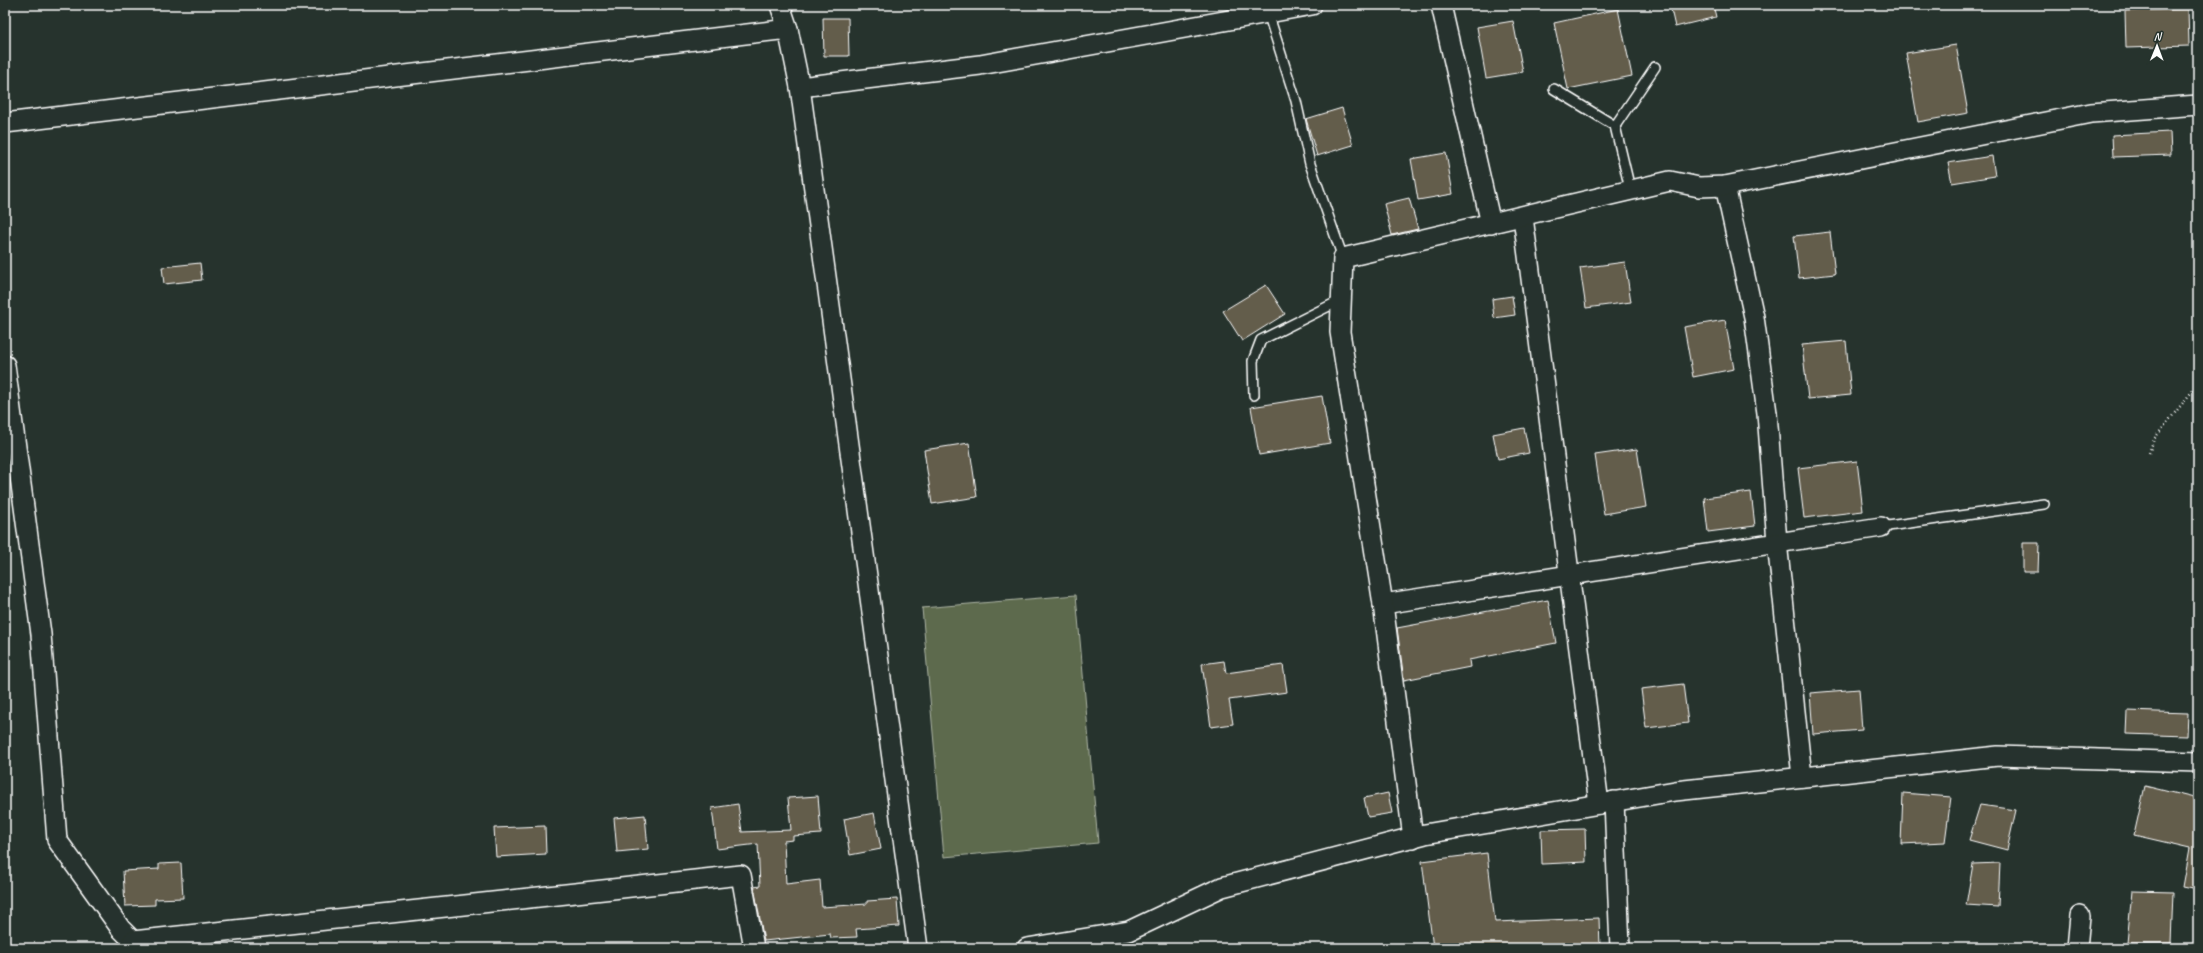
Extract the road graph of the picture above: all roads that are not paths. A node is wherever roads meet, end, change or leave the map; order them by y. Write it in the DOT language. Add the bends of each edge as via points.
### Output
graph roads {
  1 [pos="780,5"];
  2 [pos="1312,5"];
  3 [pos="1441,5"];
  4 [pos="1268,13"];
  5 [pos="788,29"];
  6 [pos="1655,67"];
  7 [pos="800,87"];
  8 [pos="1554,89"];
  9 [pos="2198,105"];
  10 [pos="5,123"];
  11 [pos="1615,126"];
  12 [pos="1725,186"];
  13 [pos="1630,189"];
  14 [pos="1523,217"];
  15 [pos="1491,224"];
  16 [pos="1343,258"];
  17 [pos="1341,300"];
  18 [pos="5,365"];
  19 [pos="1254,395"];
  20 [pos="2044,504"];
  21 [pos="1881,527"];
  22 [pos="1777,542"];
  23 [pos="1569,574"];
  24 [pos="1383,604"];
  25 [pos="2198,762"];
  26 [pos="1802,777"];
  27 [pos="1606,803"];
  28 [pos="1412,838"];
  29 [pos="2080,916"];
  30 [pos="137,944"];
  31 [pos="754,948"];
  32 [pos="918,948"];
  33 [pos="1027,948"];
  34 [pos="1620,948"];
  35 [pos="2077,948"];
  1 -- 5 [label="street"];
  2 -- 4 [label="street"];
  3 -- 15 [label="street"];
  4 -- 7 [label="street" via="980,65"];
  4 -- 16 [label="lane" via="1296,101 1310,164"];
  5 -- 7 [label="street"];
  5 -- 10 [label="street"];
  6 -- 11 [label="lane"];
  7 -- 32 [label="street"];
  8 -- 11 [label="lane"];
  9 -- 12 [label="street" via="2091,113"];
  11 -- 13 [label="lane"];
  12 -- 13 [label="street" via="1699,188 1670,181"];
  12 -- 22 [label="street" via="1754,317 1767,414"];
  13 -- 14 [label="street"];
  14 -- 15 [label="street"];
  14 -- 23 [label="street"];
  15 -- 16 [label="street"];
  16 -- 17 [label="street"];
  17 -- 19 [label="lane" via="1261,340 1253,361"];
  17 -- 24 [label="street" via="1340,332"];
  18 -- 30 [label="street" via="41,634 57,840 121,929"];
  20 -- 21 [label="lane"];
  21 -- 22 [label="street"];
  22 -- 23 [label="street"];
  22 -- 26 [label="street"];
  23 -- 24 [label="street"];
  23 -- 27 [label="street"];
  24 -- 28 [label="street"];
  25 -- 26 [label="street" via="1998,756"];
  26 -- 27 [label="street" via="1675,791"];
  27 -- 28 [label="street"];
  27 -- 34 [label="street"];
  28 -- 33 [label="street" via="1222,887 1129,931"];
  29 -- 35 [label="street"];
  30 -- 31 [label="street" via="741,875"];
}
